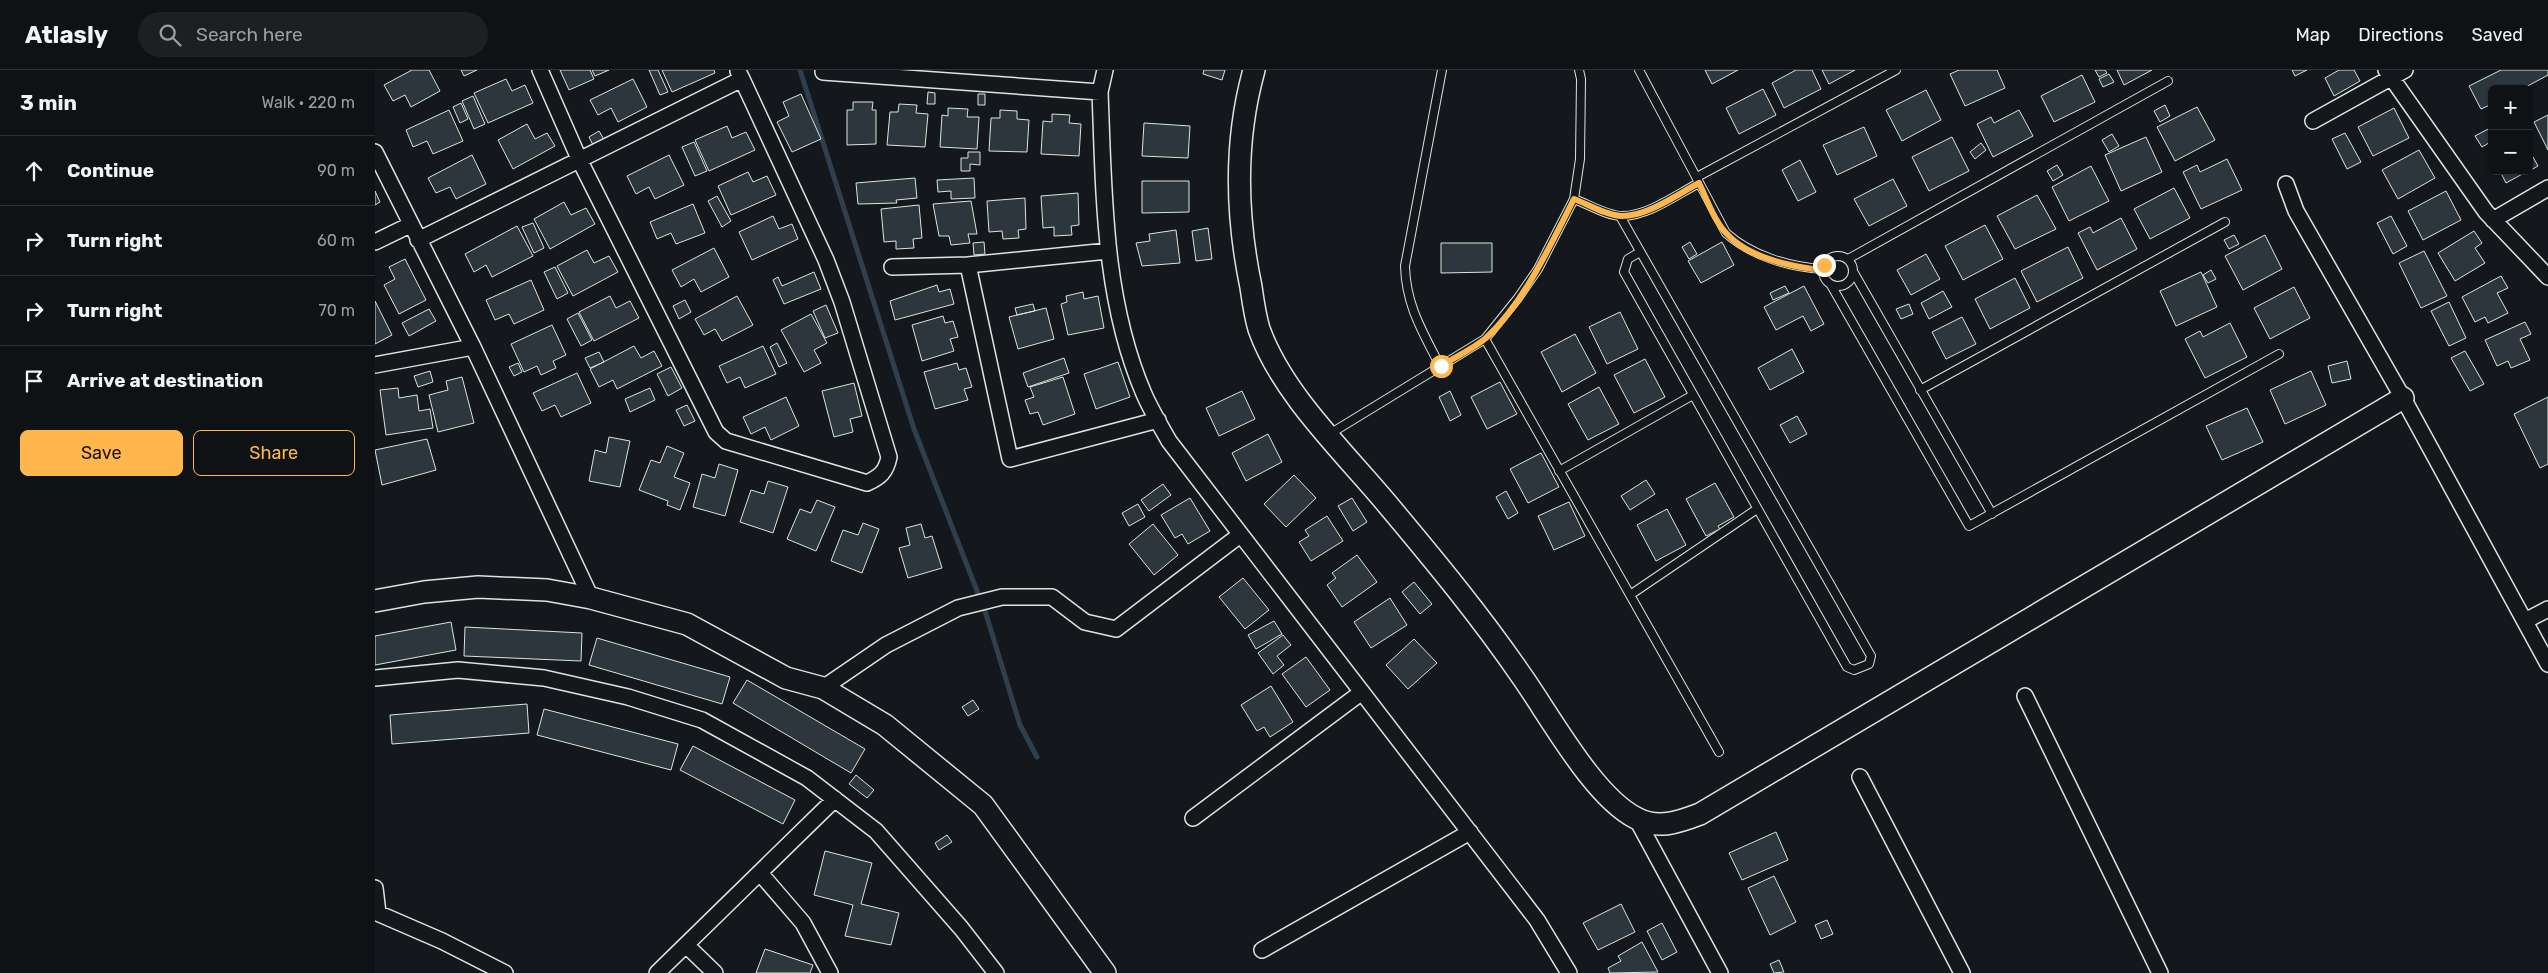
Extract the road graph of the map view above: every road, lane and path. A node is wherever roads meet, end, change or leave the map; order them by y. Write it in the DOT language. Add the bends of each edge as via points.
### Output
graph roads {
  1 [pos="539,70"];
  2 [pos="1105,70"];
  3 [pos="1254,70"];
  4 [pos="1442,70"];
  5 [pos="1579,70"];
  6 [pos="1639,70"];
  7 [pos="1896,70"];
  8 [pos="2405,70"];
  9 [pos="823,72"];
  10 [pos="739,74"];
  11 [pos="2389,74"];
  12 [pos="2168,81"];
  13 [pos="1100,92"];
  14 [pos="2313,121"];
  15 [pos="375,152"];
  16 [pos="580,161"];
  17 [pos="1698,180"];
  18 [pos="2286,184"];
  19 [pos="2548,188"];
  20 [pos="1574,199"];
  21 [pos="1620,216"];
  22 [pos="2493,220"];
  23 [pos="2225,222"];
  24 [pos="410,224"];
  25 [pos="418,240"];
  26 [pos="375,242"];
  27 [pos="1108,251"];
  28 [pos="1640,252"];
  29 [pos="1848,259"];
  30 [pos="967,264"];
  31 [pos="892,267"];
  32 [pos="1823,270"];
  33 [pos="1854,273"];
  34 [pos="2548,277"];
  35 [pos="1831,285"];
  36 [pos="1485,339"];
  37 [pos="473,347"];
  38 [pos="2279,354"];
  39 [pos="375,365"];
  40 [pos="1441,366"];
  41 [pos="1920,390"];
  42 [pos="1693,395"];
  43 [pos="2403,398"];
  44 [pos="1158,420"];
  45 [pos="1327,435"];
  46 [pos="1559,471"];
  47 [pos="1757,509"];
  48 [pos="1992,514"];
  49 [pos="1240,535"];
  50 [pos="1630,595"];
  51 [pos="591,598"];
  52 [pos="375,601"];
  53 [pos="2548,609"];
  54 [pos="2525,621"];
  55 [pos="2548,664"];
  56 [pos="375,678"];
  57 [pos="823,688"];
  58 [pos="1362,692"];
  59 [pos="2025,696"];
  60 [pos="1719,752"];
  61 [pos="1860,777"];
  62 [pos="835,799"];
  63 [pos="1193,818"];
  64 [pos="1636,818"];
  65 [pos="1470,832"];
  66 [pos="760,873"];
  67 [pos="375,888"];
  68 [pos="376,913"];
  69 [pos="685,945"];
  70 [pos="1262,950"];
  71 [pos="505,973"];
  72 [pos="657,973"];
  73 [pos="715,973"];
  74 [pos="830,973"];
  75 [pos="996,973"];
  76 [pos="1105,973"];
  77 [pos="1569,973"];
  78 [pos="1720,973"];
  79 [pos="1962,973"];
  80 [pos="2160,973"];
  1 -- 16 [label="street"];
  2 -- 13 [label="street"];
  3 -- 45 [label="street" via="1241,138 1241,240 1259,328 1274,365"];
  4 -- 40 [label="lane" via="1405,266 1405,288 1410,307"];
  5 -- 20 [label="lane" via="1580,150"];
  6 -- 17 [label="lane"];
  7 -- 17 [label="lane"];
  8 -- 11 [label="street"];
  9 -- 13 [label="street"];
  10 -- 16 [label="street"];
  10 -- 16 [label="street" via="826,260 842,302 889,457 887,469 879,478 867,483 726,440 716,432"];
  11 -- 14 [label="street"];
  11 -- 22 [label="street"];
  12 -- 29 [label="lane"];
  13 -- 27 [label="street"];
  15 -- 24 [label="street"];
  16 -- 25 [label="street"];
  17 -- 21 [label="lane" via="1649,209"];
  17 -- 32 [label="lane" via="1726,233 1737,243 1783,263"];
  18 -- 43 [label="street" via="2296,211"];
  19 -- 22 [label="street"];
  20 -- 21 [label="lane"];
  20 -- 36 [label="lane" via="1538,269"];
  21 -- 28 [label="lane"];
  22 -- 34 [label="street"];
  23 -- 41 [label="lane"];
  24 -- 25 [label="street"];
  24 -- 26 [label="street"];
  25 -- 37 [label="street"];
  27 -- 30 [label="street"];
  27 -- 44 [label="street" via="1126,340 1144,394"];
  28 -- 42 [label="lane" via="1628,259 1624,272"];
  28 -- 47 [label="lane" via="1872,660 1869,664 1851,671"];
  29 -- 32 [label="lane" via="1834,256"];
  29 -- 33 [label="lane"];
  30 -- 31 [label="street"];
  30 -- 44 [label="street" via="1010,459"];
  32 -- 35 [label="lane" via="1826,281"];
  33 -- 35 [label="lane" via="1845,285"];
  33 -- 41 [label="lane"];
  35 -- 48 [label="lane" via="1966,524 1972,526"];
  36 -- 40 [label="lane"];
  36 -- 46 [label="lane"];
  37 -- 39 [label="street"];
  37 -- 51 [label="street"];
  38 -- 48 [label="lane"];
  40 -- 45 [label="lane"];
  41 -- 48 [label="lane"];
  42 -- 46 [label="lane"];
  42 -- 47 [label="lane"];
  43 -- 54 [label="street"];
  43 -- 64 [label="street" via="1700,814 1678,823 1657,825"];
  44 -- 49 [label="street" via="1169,441"];
  45 -- 64 [label="street" via="1388,505 1507,655 1590,775 1614,801"];
  46 -- 50 [label="lane"];
  47 -- 50 [label="lane"];
  49 -- 57 [label="street" via="1116,629 1085,622 1052,597 1002,597 958,608 886,645"];
  49 -- 58 [label="street"];
  50 -- 60 [label="lane"];
  51 -- 52 [label="street" via="547,590 478,587"];
  51 -- 57 [label="street" via="687,624 786,678"];
  53 -- 54 [label="street"];
  54 -- 55 [label="street"];
  56 -- 62 [label="street" via="458,670 544,678 628,697 702,720 807,778"];
  57 -- 76 [label="street" via="885,724 983,805"];
  58 -- 63 [label="street"];
  58 -- 65 [label="street"];
  59 -- 80 [label="street"];
  61 -- 79 [label="street"];
  62 -- 66 [label="street"];
  62 -- 75 [label="street" via="876,831"];
  64 -- 78 [label="street"];
  65 -- 70 [label="street"];
  65 -- 77 [label="street" via="1537,920"];
  66 -- 69 [label="street"];
  66 -- 74 [label="street" via="803,923"];
  67 -- 68 [label="street"];
  68 -- 71 [label="street"];
  69 -- 72 [label="street"];
  69 -- 73 [label="street"];
}
